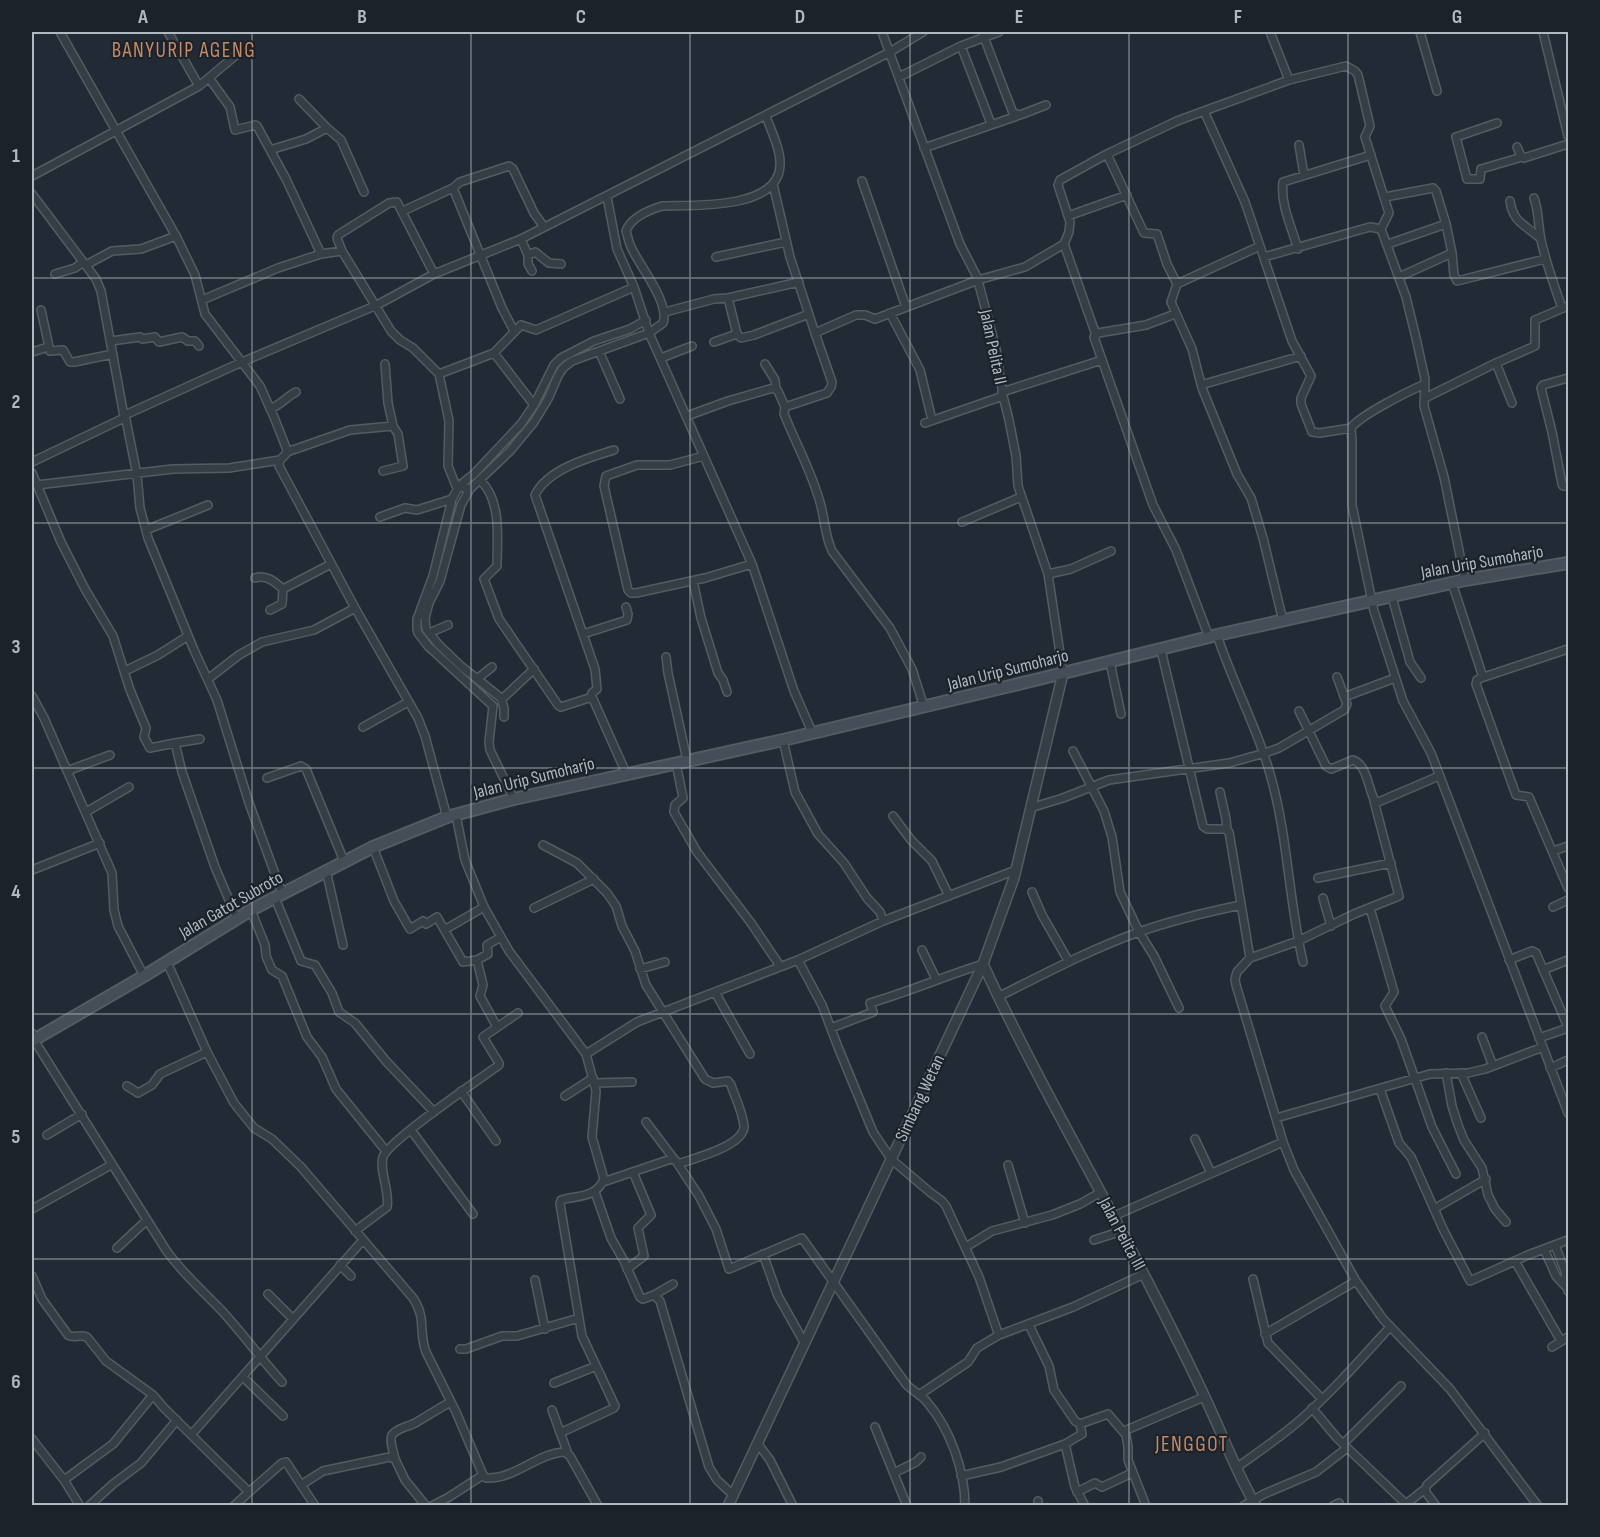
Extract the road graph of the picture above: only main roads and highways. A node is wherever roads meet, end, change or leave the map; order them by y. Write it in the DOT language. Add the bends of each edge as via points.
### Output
graph roads {
  1 [pos="1569,563"];
  2 [pos="452,816"];
  3 [pos="32,1038"];
  1 -- 2 [label="main road, Jalan Urip Sumoharjo" via="1465,580 1213,636"];
  2 -- 3 [label="main road, Jalan Gatot Subroto" via="373,847 278,895"];
}
